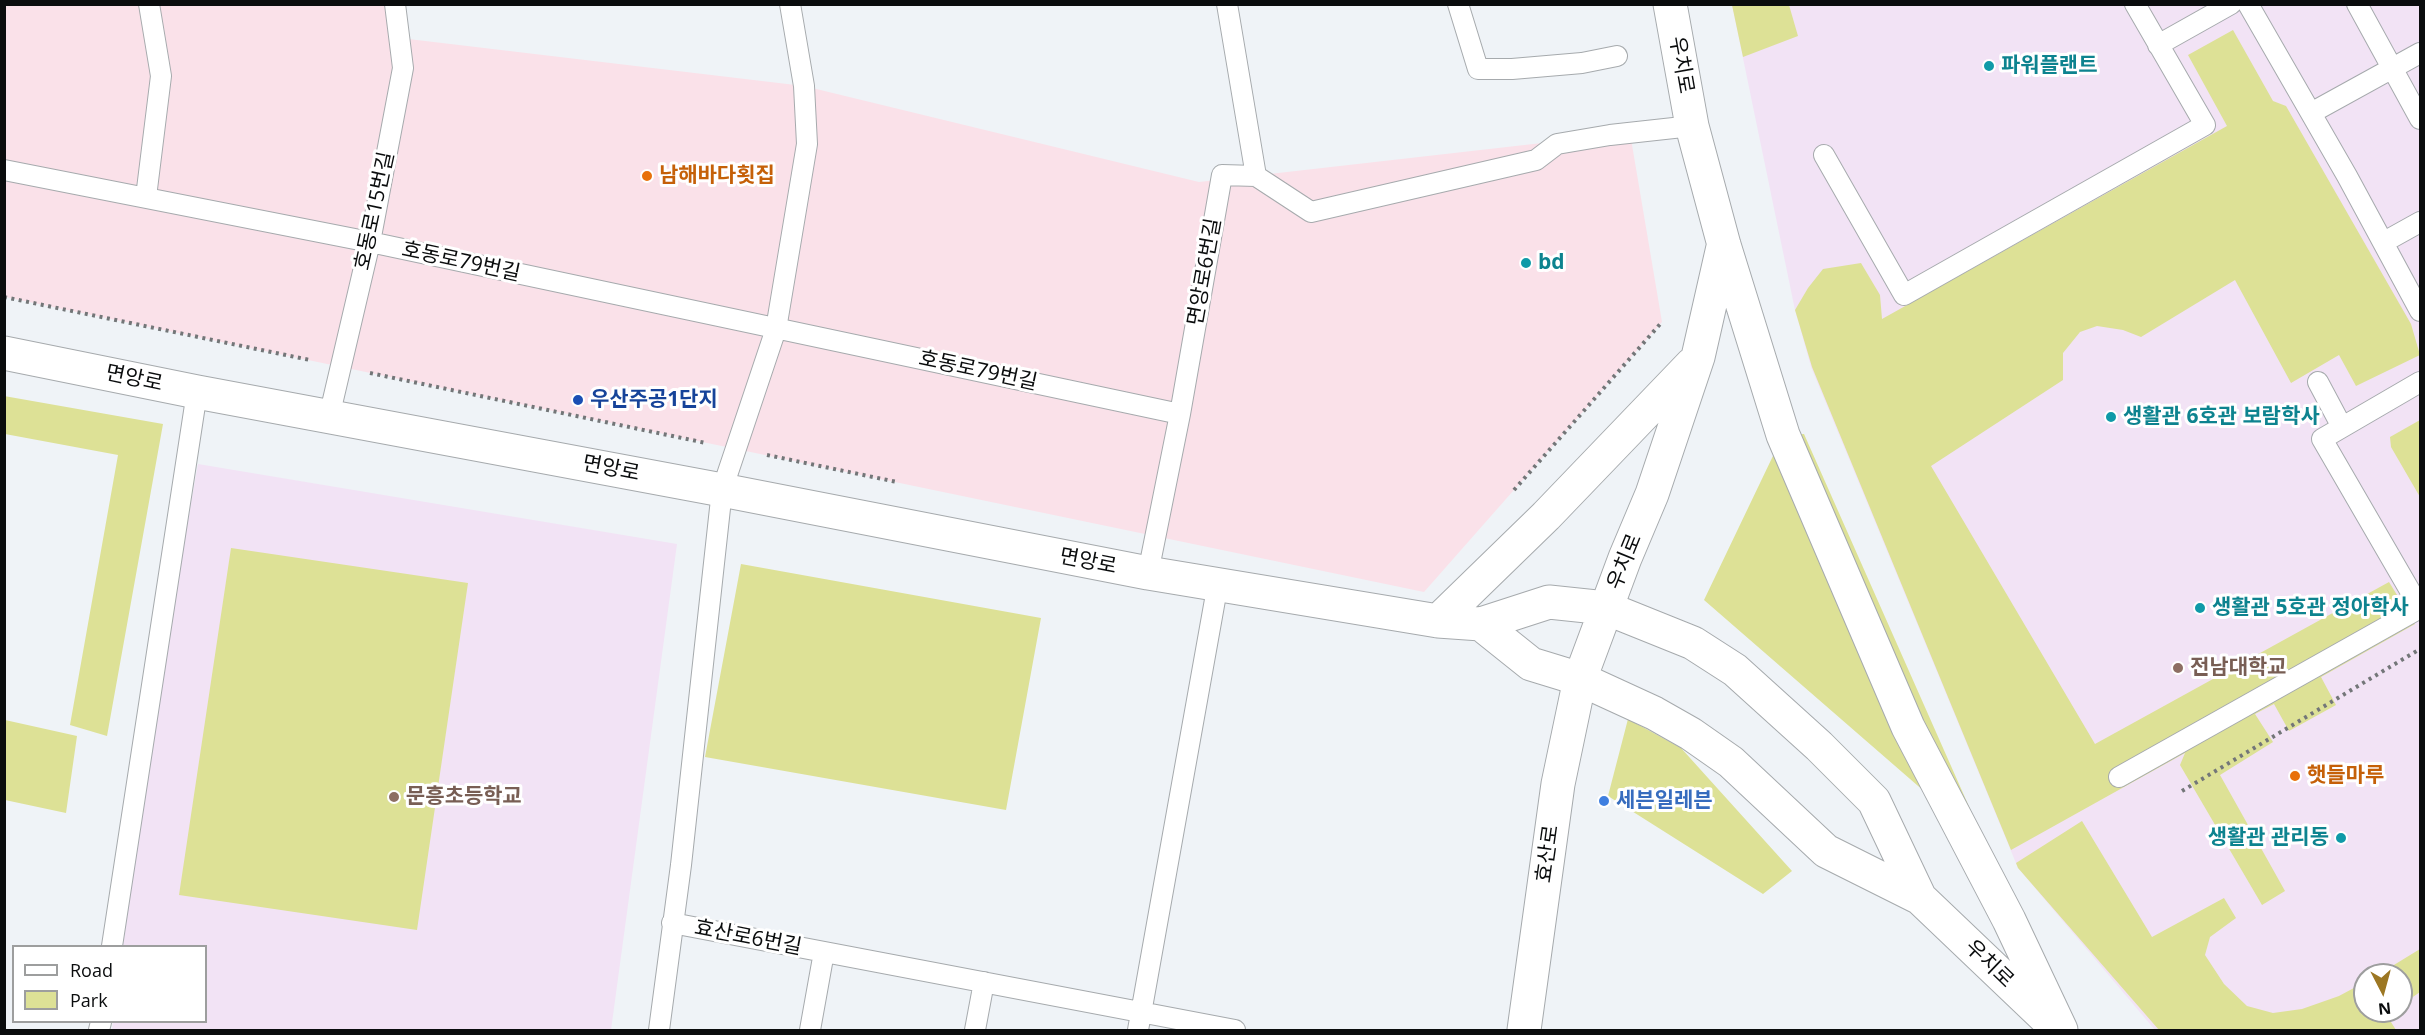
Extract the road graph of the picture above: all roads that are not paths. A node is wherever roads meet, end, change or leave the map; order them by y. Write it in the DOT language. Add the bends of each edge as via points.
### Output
graph roads {
  1 [pos="149,4"];
  2 [pos="395,4"];
  3 [pos="790,4"];
  4 [pos="1227,4"];
  5 [pos="1458,4"];
  6 [pos="1670,4"];
  7 [pos="2135,4"];
  8 [pos="2231,4"];
  9 [pos="2248,4"];
  10 [pos="2357,4"];
  11 [pos="2158,45"];
  12 [pos="2421,53"];
  13 [pos="1617,56"];
  14 [pos="2392,68"];
  15 [pos="2311,113"];
  16 [pos="2421,119"];
  17 [pos="1692,126"];
  18 [pos="1824,155"];
  19 [pos="4,170"];
  20 [pos="1256,176"];
  21 [pos="146,196"];
  22 [pos="2421,222"];
  23 [pos="369,242"];
  24 [pos="2384,242"];
  25 [pos="1724,245"];
  26 [pos="2421,311"];
  27 [pos="776,329"];
  28 [pos="4,352"];
  29 [pos="1698,357"];
  30 [pos="2318,382"];
  31 [pos="2421,382"];
  32 [pos="197,393"];
  33 [pos="1179,414"];
  34 [pos="329,417"];
  35 [pos="2342,427"];
  36 [pos="722,490"];
  37 [pos="1148,573"];
  38 [pos="1218,583"];
  39 [pos="1606,608"];
  40 [pos="2420,608"];
  41 [pos="1438,621"];
  42 [pos="1481,624"];
  43 [pos="1580,679"];
  44 [pos="2119,777"];
  45 [pos="1920,898"];
  46 [pos="672,923"];
  47 [pos="112,945"];
  48 [pos="824,952"];
  49 [pos="984,982"];
  50 [pos="1140,1021"];
  51 [pos="659,1030"];
  52 [pos="810,1030"];
  53 [pos="975,1030"];
  54 [pos="1235,1030"];
  55 [pos="1524,1030"];
  56 [pos="2060,1030"];
  1 -- 21 [label="lane" via="161,76"];
  2 -- 23 [label="lane, 호동로15번길" via="403,68"];
  3 -- 27 [label="lane" via="804,87 807,144"];
  4 -- 20 [label="lane"];
  5 -- 13 [label="lane" via="1478,69 1582,63"];
  6 -- 17 [label="main road, 우치로"];
  7 -- 11 [label="lane"];
  8 -- 11 [label="lane"];
  9 -- 15 [label="lane"];
  10 -- 14 [label="lane"];
  11 -- 18 [label="lane" via="2205,125 1904,296"];
  12 -- 14 [label="lane"];
  14 -- 15 [label="lane"];
  14 -- 16 [label="lane"];
  15 -- 24 [label="lane"];
  17 -- 20 [label="lane" via="1557,144 1536,160 1311,212"];
  17 -- 25 [label="main road, 우치로"];
  19 -- 21 [label="lane, 호동로79번길"];
  20 -- 33 [label="lane, 면앙로6번길" via="1222,175"];
  21 -- 23 [label="lane, 호동로79번길"];
  22 -- 24 [label="lane"];
  23 -- 27 [label="lane, 호동로79번길"];
  23 -- 34 [label="lane, 호동로15번길"];
  24 -- 26 [label="lane"];
  25 -- 29 [label="main road, 우치로"];
  25 -- 56 [label="main road" via="1783,435 1908,728 2009,920"];
  27 -- 33 [label="lane, 호동로79번길"];
  27 -- 36 [label="lane"];
  28 -- 32 [label="main road, 면앙로"];
  29 -- 39 [label="main road, 우치로" via="1652,494"];
  29 -- 41 [label="main road" via="1546,516"];
  30 -- 35 [label="lane"];
  31 -- 35 [label="lane"];
  32 -- 34 [label="main road, 면앙로"];
  32 -- 47 [label="lane"];
  33 -- 37 [label="lane, 면앙로6번길"];
  34 -- 36 [label="main road, 면앙로"];
  35 -- 40 [label="lane" via="2322,439"];
  36 -- 37 [label="main road, 면앙로"];
  36 -- 46 [label="lane"];
  37 -- 38 [label="main road, 면앙로"];
  38 -- 41 [label="main road, 면앙로"];
  38 -- 50 [label="lane"];
  39 -- 42 [label="main road, 면앙로" via="1549,602"];
  39 -- 43 [label="main road, 효산로"];
  39 -- 45 [label="main road, 우치로" via="1693,643 1735,670 1820,746 1874,801"];
  40 -- 44 [label="lane"];
  41 -- 42 [label="main road, 면앙로"];
  42 -- 43 [label="main road" via="1531,664"];
  43 -- 45 [label="main road, 우치로" via="1691,734 1731,762 1826,851"];
  43 -- 55 [label="main road, 효산로" via="1558,784"];
  45 -- 56 [label="main road, 우치로"];
  46 -- 48 [label="lane, 효산로6번길"];
  46 -- 51 [label="lane, 효산로6번길"];
  48 -- 49 [label="lane, 효산로6번길"];
  48 -- 52 [label="lane, 효산로6번길"];
  49 -- 50 [label="lane, 효산로6번길"];
  49 -- 53 [label="lane"];
  50 -- 54 [label="lane, 효산로6번길"];
}
